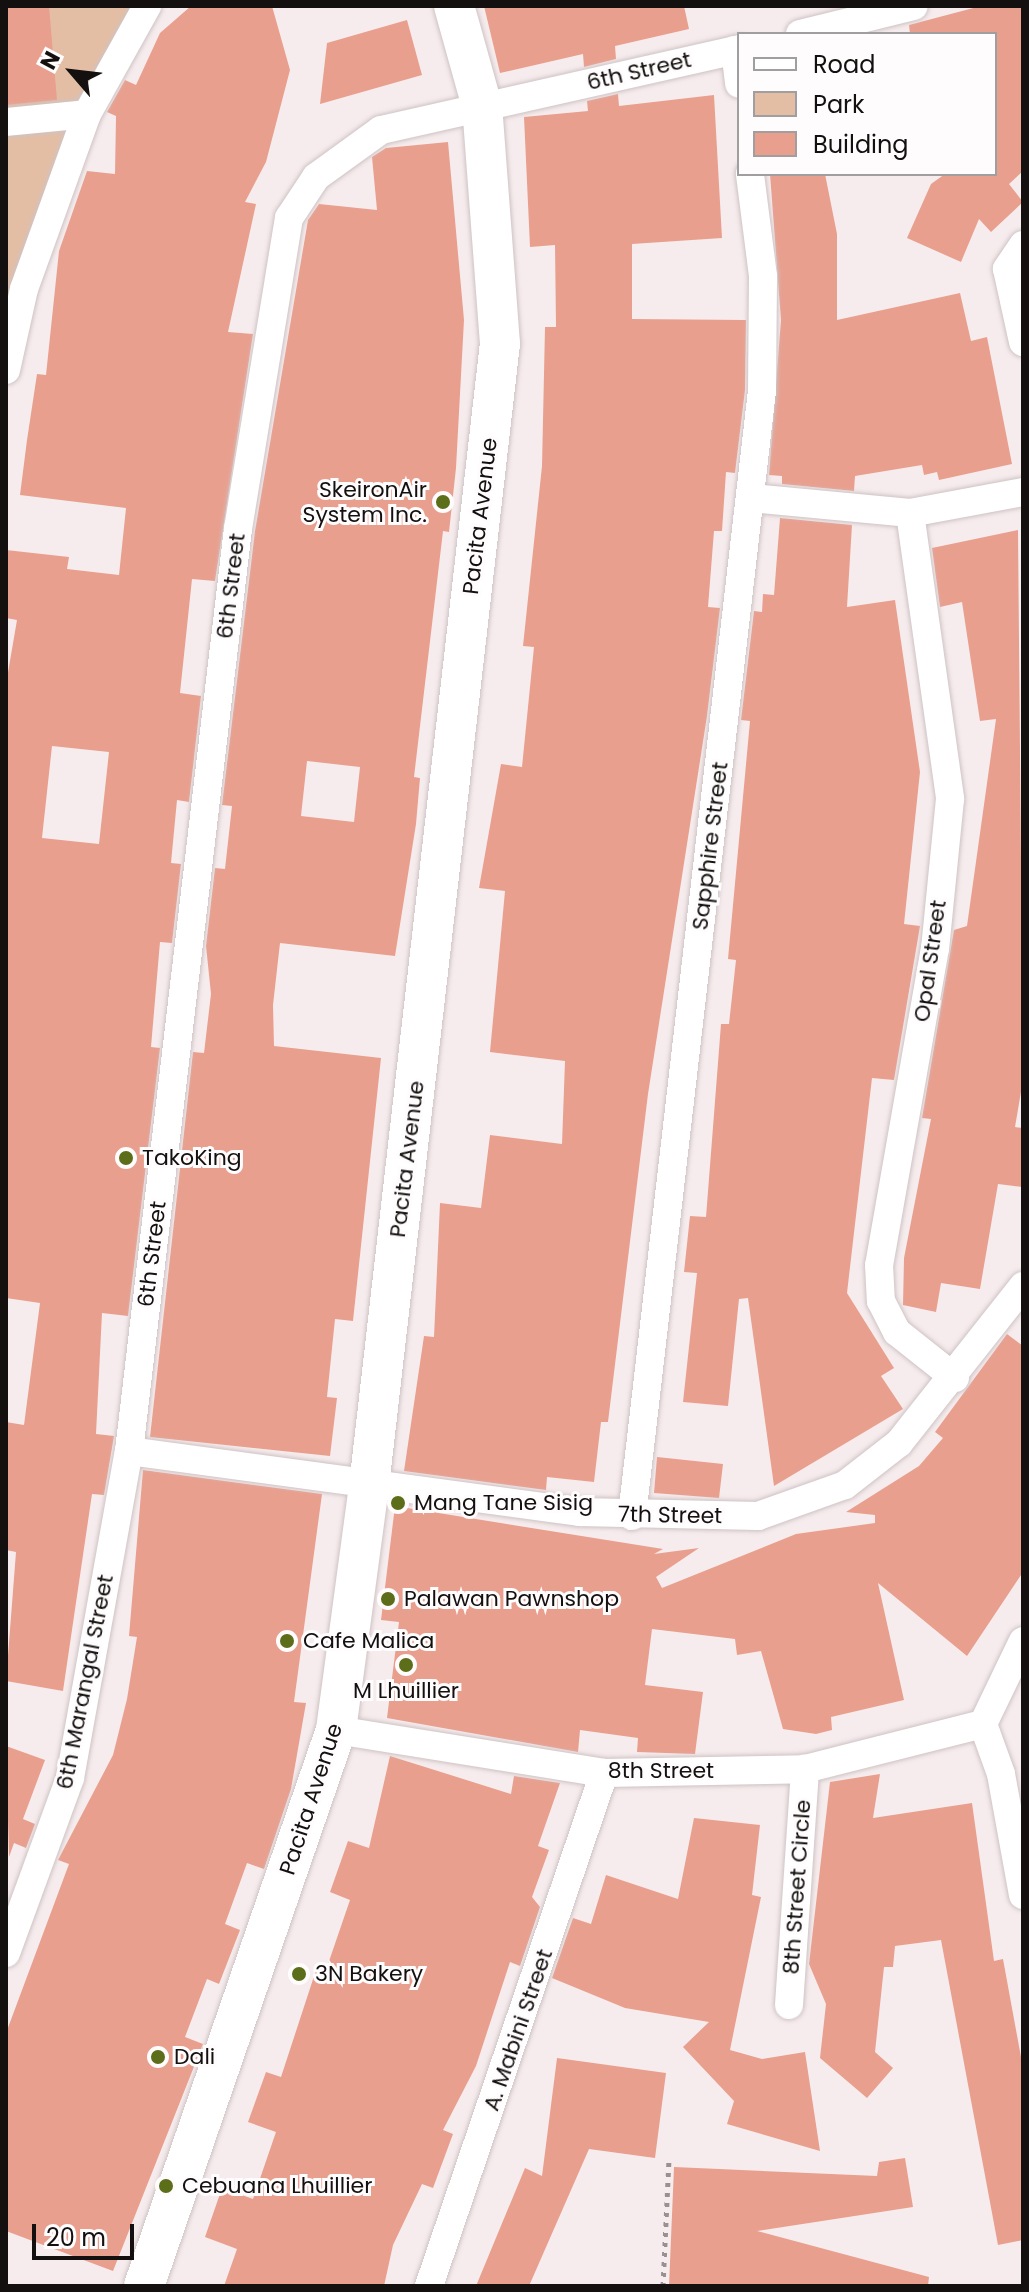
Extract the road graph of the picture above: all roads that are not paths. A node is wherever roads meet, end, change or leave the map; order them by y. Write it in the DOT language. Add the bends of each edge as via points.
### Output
graph roads {
  1 [pos="147,6"];
  2 [pos="454,6"];
  3 [pos="914,6"];
  4 [pos="808,32"];
  5 [pos="737,49"];
  6 [pos="482,106"];
  7 [pos="87,114"];
  8 [pos="6,122"];
  9 [pos="750,176"];
  10 [pos="1023,245"];
  11 [pos="1023,342"];
  12 [pos="6,370"];
  13 [pos="1023,492"];
  14 [pos="751,498"];
  15 [pos="910,513"];
  16 [pos="1023,1286"];
  17 [pos="955,1378"];
  18 [pos="129,1451"];
  19 [pos="369,1486"];
  20 [pos="632,1516"];
  21 [pos="1021,1650"];
  22 [pos="983,1724"];
  23 [pos="336,1730"];
  24 [pos="805,1769"];
  25 [pos="604,1773"];
  26 [pos="1023,1895"];
  27 [pos="6,1953"];
  28 [pos="789,2005"];
  29 [pos="144,2286"];
  30 [pos="429,2286"];
  1 -- 7 [label="street"];
  2 -- 6 [label="main road, Pacita Avenue"];
  3 -- 4 [label="street"];
  5 -- 6 [label="street, 6th Street"];
  6 -- 18 [label="street, 6th Street" via="381,130 347,148 316,177 289,218 277,261"];
  6 -- 19 [label="main road, Pacita Avenue" via="500,344"];
  7 -- 8 [label="street"];
  7 -- 12 [label="street" via="24,289"];
  9 -- 14 [label="street, Sapphire Street" via="764,337"];
  10 -- 11 [label="street" via="1007,269"];
  13 -- 15 [label="street"];
  14 -- 15 [label="street"];
  14 -- 20 [label="street, Sapphire Street"];
  15 -- 17 [label="street, Opal Street" via="950,799 935,948 879,1277 881,1301 897,1332"];
  16 -- 17 [label="street, 7th Street"];
  17 -- 20 [label="street, 7th Street" via="899,1443 805,1505 758,1516"];
  18 -- 19 [label="street, 7th Street"];
  18 -- 27 [label="street, 6th Marangal Street" via="70,1778"];
  19 -- 20 [label="street, 7th Street"];
  19 -- 23 [label="main road, Pacita Avenue"];
  21 -- 22 [label="street"];
  22 -- 24 [label="street, 8th Street"];
  22 -- 26 [label="street" via="1001,1774"];
  23 -- 25 [label="street, 8th Street"];
  23 -- 29 [label="main road, Pacita Avenue"];
  24 -- 25 [label="street, 8th Street"];
  24 -- 28 [label="street, 8th Street Circle"];
  25 -- 30 [label="street, A. Mabini Street"];
}
